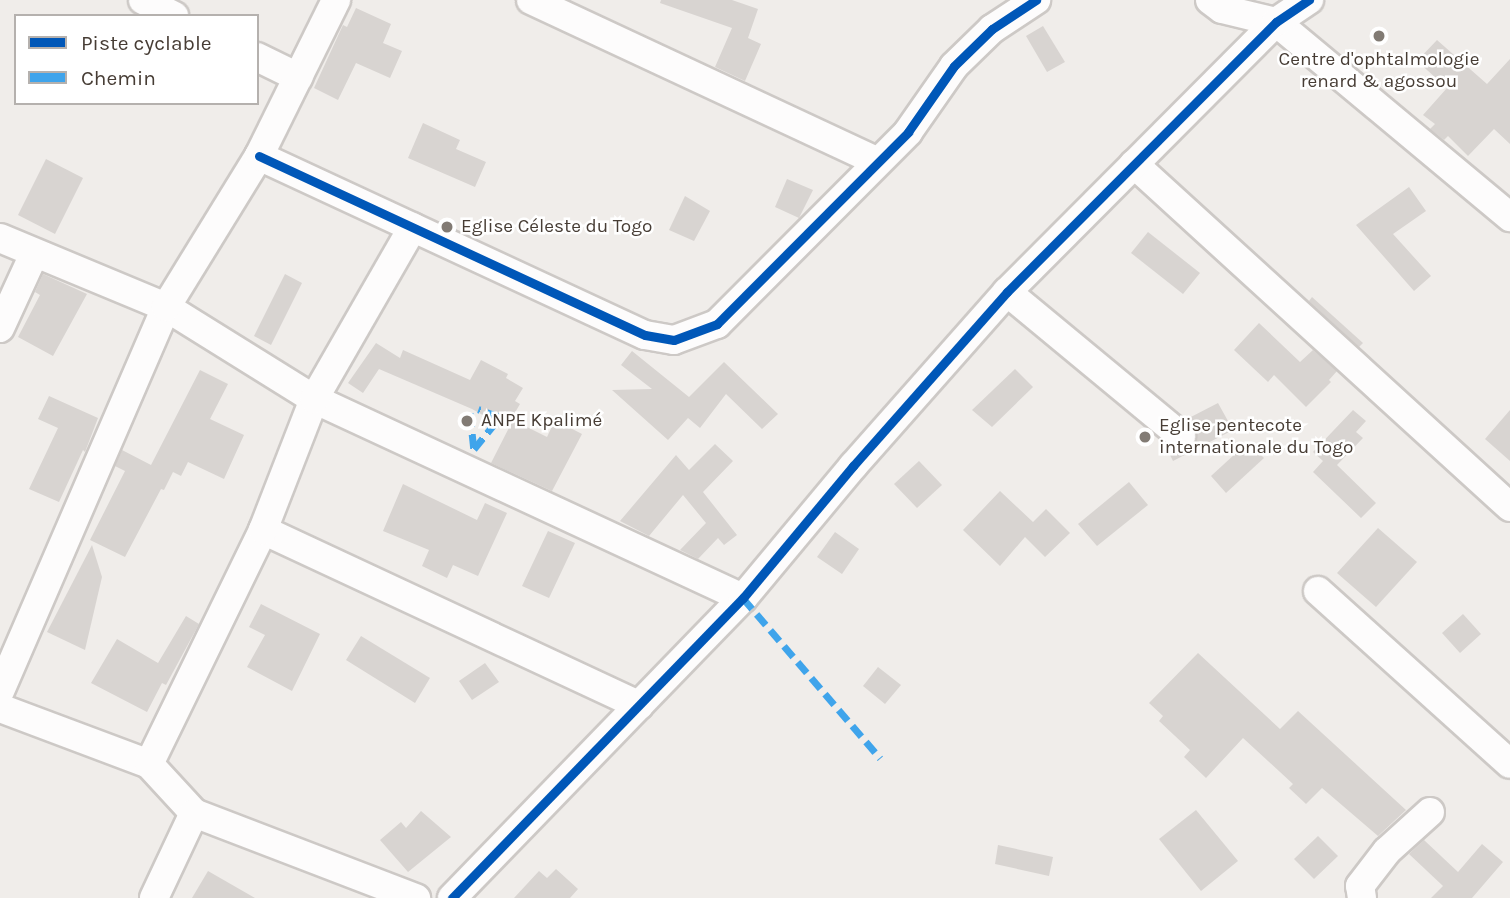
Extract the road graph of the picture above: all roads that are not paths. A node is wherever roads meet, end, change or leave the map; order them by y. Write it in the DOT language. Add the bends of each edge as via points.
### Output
graph roads {
  1 [pos="143,0"];
  2 [pos="336,0"];
  3 [pos="531,0"];
  4 [pos="1036,0"];
  5 [pos="1210,0"];
  6 [pos="1309,0"];
  7 [pos="572,9"];
  8 [pos="170,14"];
  9 [pos="1276,22"];
  10 [pos="259,58"];
  11 [pos="299,77"];
  12 [pos="259,156"];
  13 [pos="877,161"];
  14 [pos="1134,164"];
  15 [pos="1510,216"];
  16 [pos="413,227"];
  17 [pos="0,238"];
  18 [pos="34,254"];
  19 [pos="1007,292"];
  20 [pos="166,307"];
  21 [pos="0,328"];
  22 [pos="314,399"];
  23 [pos="1181,436"];
  24 [pos="1510,507"];
  25 [pos="263,530"];
  26 [pos="1318,591"];
  27 [pos="743,598"];
  28 [pos="0,691"];
  29 [pos="639,705"];
  30 [pos="0,708"];
  31 [pos="149,764"];
  32 [pos="1510,764"];
  33 [pos="1430,812"];
  34 [pos="194,813"];
  35 [pos="154,898"];
  36 [pos="416,898"];
  37 [pos="452,898"];
  38 [pos="1362,898"];
  1 -- 8 [label="street"];
  2 -- 11 [label="street"];
  3 -- 7 [label="street"];
  4 -- 13 [label="street" via="992,29 954,66 908,132"];
  5 -- 9 [label="street" via="1222,9"];
  6 -- 9 [label="street"];
  7 -- 13 [label="street"];
  9 -- 14 [label="street"];
  9 -- 15 [label="street"];
  10 -- 11 [label="street"];
  11 -- 12 [label="street"];
  12 -- 16 [label="street"];
  12 -- 20 [label="street"];
  13 -- 16 [label="street" via="717,324 674,340 645,335"];
  14 -- 19 [label="street"];
  14 -- 24 [label="street"];
  16 -- 22 [label="street"];
  17 -- 18 [label="street"];
  18 -- 20 [label="street"];
  18 -- 21 [label="street"];
  19 -- 23 [label="street"];
  19 -- 27 [label="street"];
  20 -- 22 [label="street"];
  20 -- 28 [label="street"];
  22 -- 25 [label="street"];
  22 -- 27 [label="street"];
  25 -- 29 [label="street"];
  25 -- 31 [label="street"];
  26 -- 32 [label="street"];
  27 -- 29 [label="street"];
  29 -- 37 [label="street"];
  30 -- 31 [label="street"];
  31 -- 34 [label="street"];
  33 -- 38 [label="street" via="1387,851 1360,887"];
  34 -- 35 [label="street"];
  34 -- 36 [label="street"];
}
